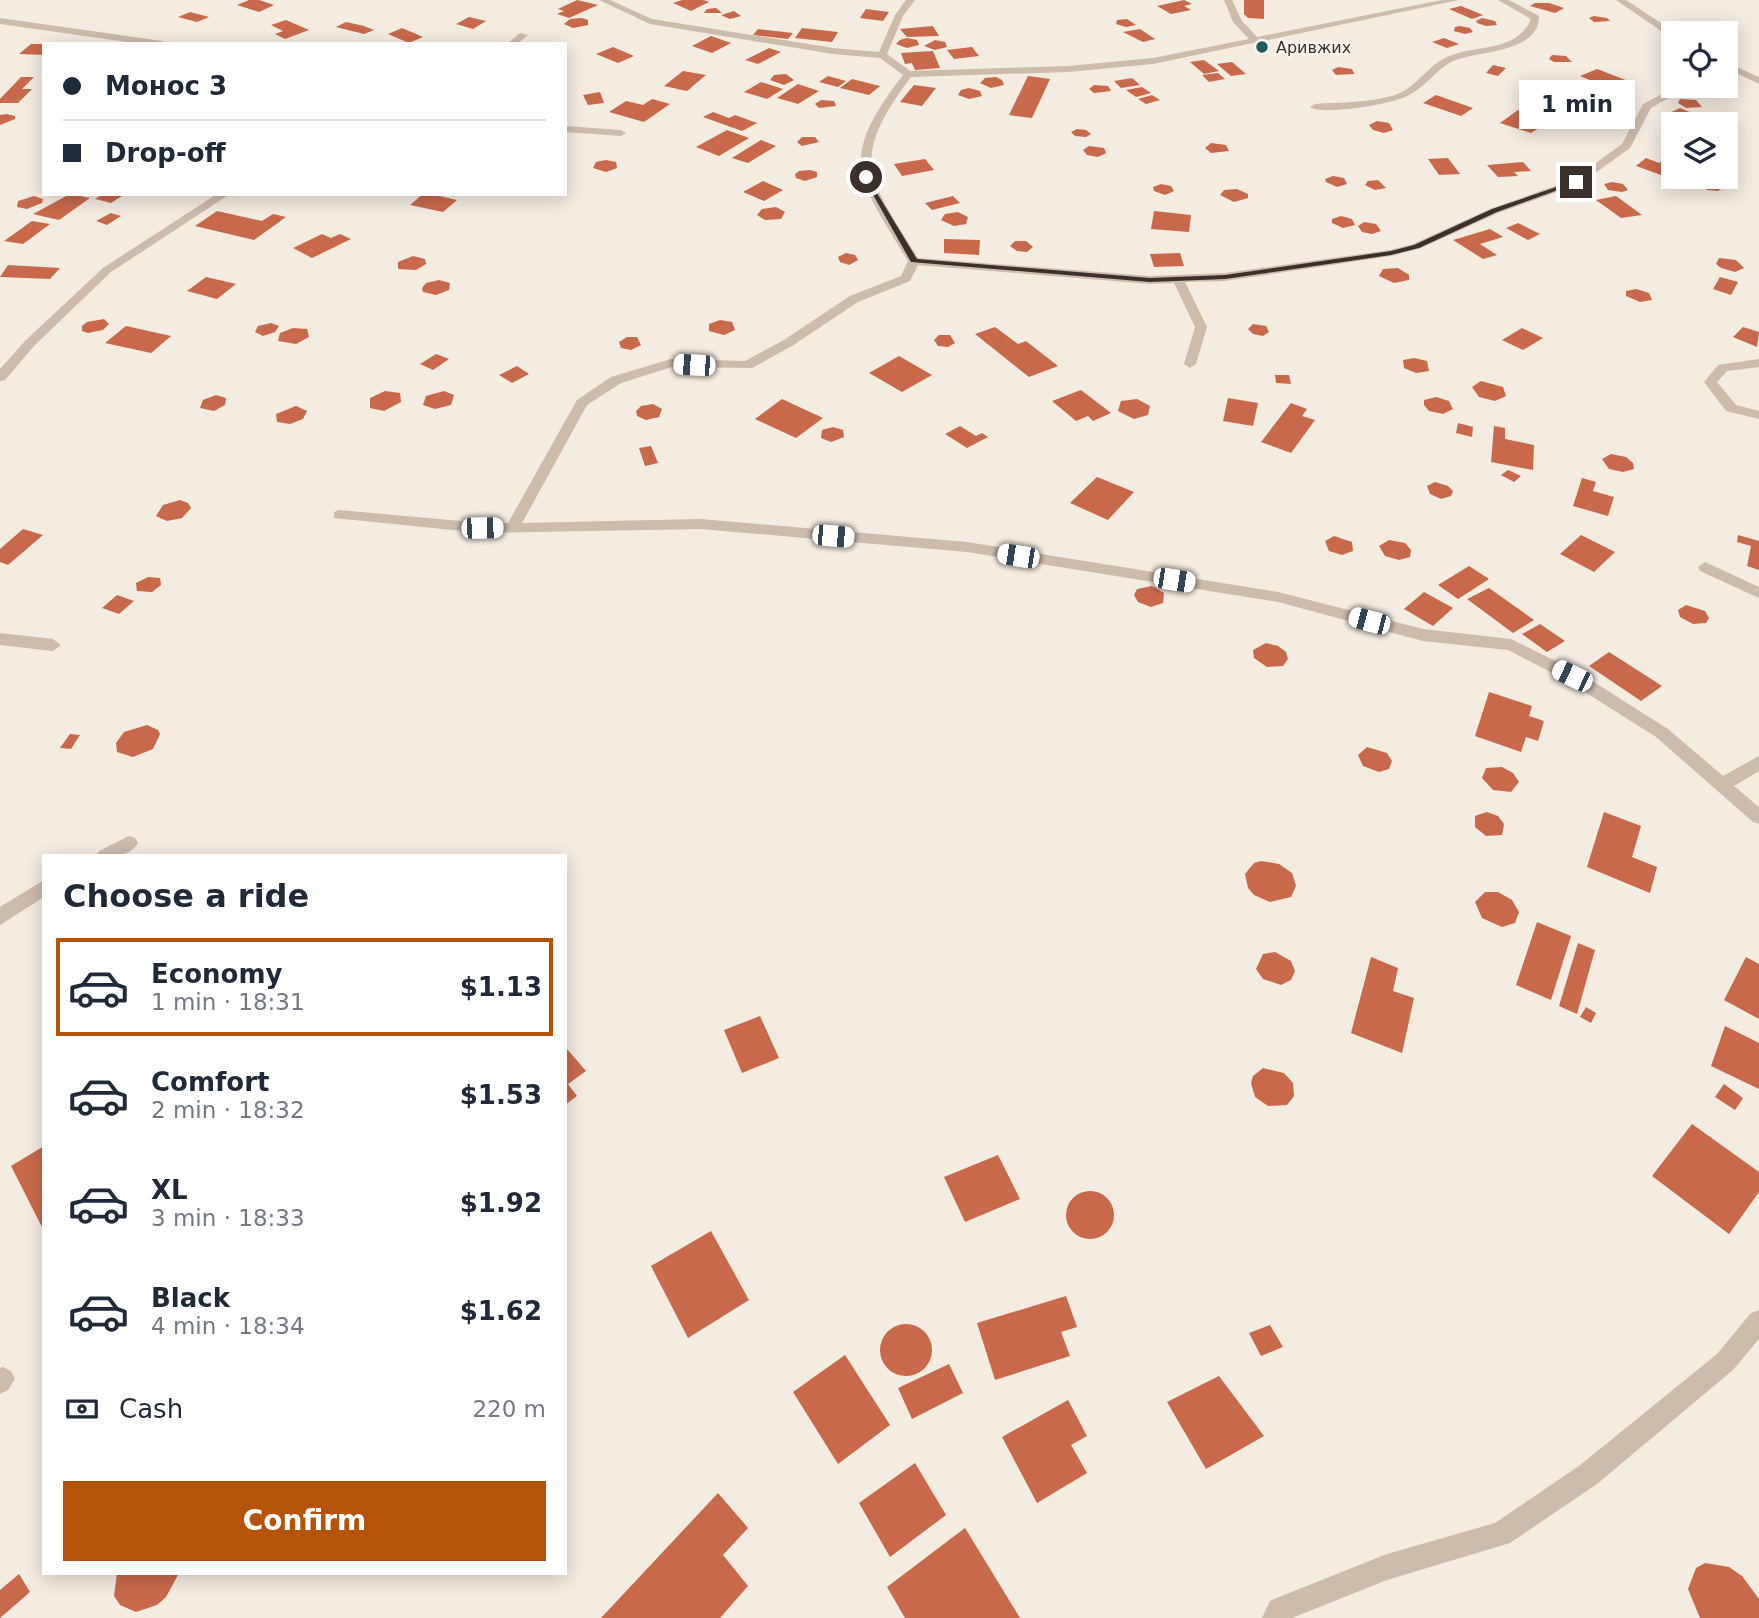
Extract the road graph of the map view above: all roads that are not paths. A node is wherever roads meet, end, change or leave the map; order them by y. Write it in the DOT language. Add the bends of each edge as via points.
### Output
graph roads {
  1 [pos="603,0"];
  2 [pos="911,0"];
  3 [pos="1228,0"];
  4 [pos="1455,0"];
  5 [pos="1502,0"];
  6 [pos="1620,0"];
  7 [pos="0,21"];
  8 [pos="1661,27"];
  9 [pos="523,35"];
  10 [pos="1256,41"];
  11 [pos="148,42"];
  12 [pos="514,42"];
  13 [pos="881,55"];
  14 [pos="1738,71"];
  15 [pos="908,74"];
  16 [pos="1759,81"];
  17 [pos="1662,98"];
  18 [pos="1315,107"];
  19 [pos="567,129"];
  20 [pos="621,133"];
  21 [pos="222,196"];
  22 [pos="914,261"];
  23 [pos="1178,279"];
  24 [pos="1759,363"];
  25 [pos="1189,364"];
  26 [pos="0,377"];
  27 [pos="1759,415"];
  28 [pos="339,515"];
  29 [pos="512,528"];
  30 [pos="1705,567"];
  31 [pos="1759,593"];
  32 [pos="0,639"];
  33 [pos="53,645"];
  34 [pos="1759,763"];
  35 [pos="1721,785"];
  36 [pos="1759,817"];
  37 [pos="129,843"];
  38 [pos="109,854"];
  39 [pos="42,888"];
  40 [pos="0,917"];
  41 [pos="1759,1321"];
  42 [pos="1275,1618"];
  1 -- 13 [label="street" via="650,21"];
  2 -- 13 [label="street"];
  3 -- 10 [label="street" via="1238,22"];
  4 -- 10 [label="street"];
  5 -- 18 [label="street" via="1536,18 1534,26 1511,43 1444,62 1398,97"];
  6 -- 8 [label="street"];
  7 -- 11 [label="street"];
  9 -- 12 [label="street"];
  10 -- 15 [label="street" via="1140,63"];
  13 -- 15 [label="street"];
  14 -- 16 [label="street"];
  15 -- 22 [label="street" via="872,131 866,177"];
  17 -- 23 [label="street" via="1647,106 1626,146 1576,182 1494,211 1417,246 1225,277"];
  19 -- 20 [label="street"];
  21 -- 26 [label="street" via="107,270"];
  22 -- 23 [label="street"];
  22 -- 29 [label="street" via="906,278 855,299 747,365 671,363 616,380 582,403"];
  23 -- 25 [label="street" via="1201,327"];
  24 -- 27 [label="street" via="1723,368 1710,382 1731,408"];
  28 -- 29 [label="street"];
  29 -- 35 [label="street" via="700,524 967,547 1278,597 1423,635 1511,645 1572,676 1662,733"];
  30 -- 31 [label="street"];
  32 -- 33 [label="street"];
  34 -- 35 [label="street"];
  35 -- 36 [label="street"];
  37 -- 38 [label="street"];
  39 -- 40 [label="street"];
  41 -- 42 [label="street" via="1725,1362 1588,1475 1500,1534 1387,1567 1279,1610"];
}
